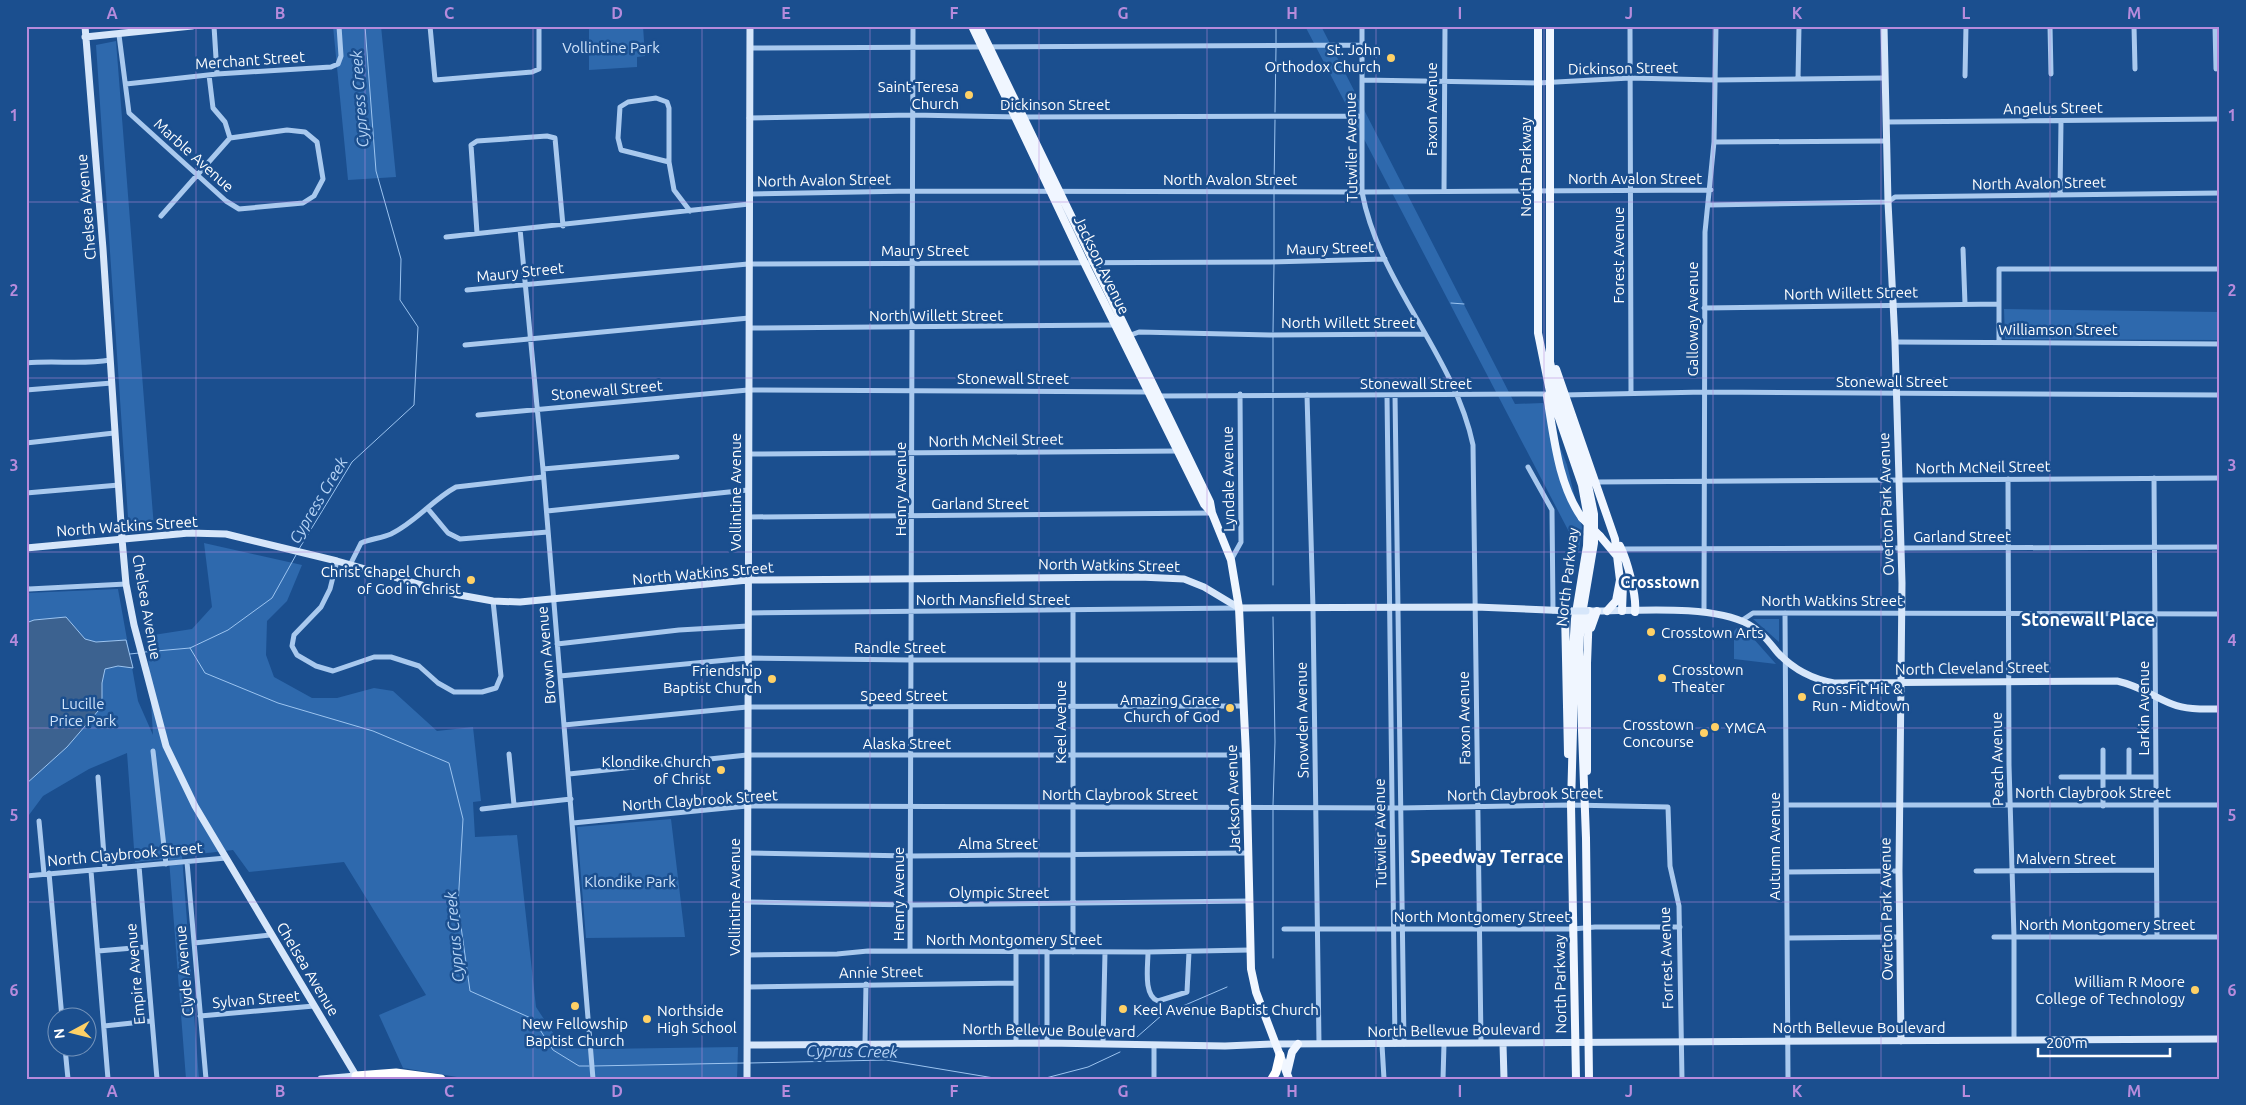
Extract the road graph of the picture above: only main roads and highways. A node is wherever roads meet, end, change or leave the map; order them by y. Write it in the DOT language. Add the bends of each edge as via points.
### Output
graph roads {
  1 [pos="972,26"];
  2 [pos="979,26"];
  3 [pos="1538,26"];
  4 [pos="1550,26"];
  5 [pos="986,46"];
  6 [pos="1055,191"];
  7 [pos="1119,325"];
  8 [pos="1126,337"];
  9 [pos="1550,350"];
  10 [pos="1542,355"];
  11 [pos="1181,450"];
  12 [pos="1618,552"];
  13 [pos="1568,611"];
  14 [pos="1591,611"];
  15 [pos="1607,611"];
  16 [pos="1622,611"];
  17 [pos="1635,612"];
  18 [pos="1571,805"];
  19 [pos="1585,806"];
  20 [pos="1298,1044"];
  21 [pos="1280,1055"];
  22 [pos="357,1077"];
  23 [pos="1288,1077"];
  24 [pos="441,1079"];
  25 [pos="1272,1079"];
  26 [pos="1576,1079"];
  27 [pos="1588,1079"];
  1 -- 5 [label="main road, Jackson Avenue"];
  2 -- 5 [label="main road, Jackson Avenue"];
  3 -- 10 [label="main road, North Parkway" via="1537,324"];
  4 -- 9 [label="main road, North Parkway"];
  5 -- 6 [label="main road, Jackson Avenue"];
  6 -- 7 [label="main road, Jackson Avenue" via="1084,262"];
  6 -- 7 [label="main road, Jackson Avenue" via="1094,262"];
  7 -- 8 [label="main road, Jackson Avenue"];
  8 -- 11 [label="main road, Jackson Avenue" via="1149,392"];
  8 -- 11 [label="main road, Jackson Avenue" via="1159,396"];
  9 -- 12 [label="main road"];
  9 -- 19 [label="main road, North Parkway" via="1554,380 1587,480 1594,514 1594,543 1579,643"];
  10 -- 12 [label="main road, bridge" via="1563,476 1573,505"];
  10 -- 18 [label="main road, North Parkway" via="1550,392 1582,485 1588,518 1587,546 1573,636"];
  11 -- 21 [label="main road, Jackson Avenue" via="1210,502 1231,560 1239,608 1252,980"];
  12 -- 15 [label="main road" via="1618,592 1616,601"];
  12 -- 16 [label="main road" via="1623,582"];
  12 -- 17 [label="main road" via="1636,605"];
  13 -- 18 [label="main road" via="1567,739"];
  14 -- 19 [label="main road"];
  18 -- 26 [label="main road, North Parkway"];
  19 -- 27 [label="main road, North Parkway"];
  20 -- 23 [label="main road" via="1292,1052"];
  21 -- 23 [label="main road, Jackson Avenue"];
  21 -- 25 [label="highway"];
  22 -- 24 [label="highway" via="396,1074"];
}
